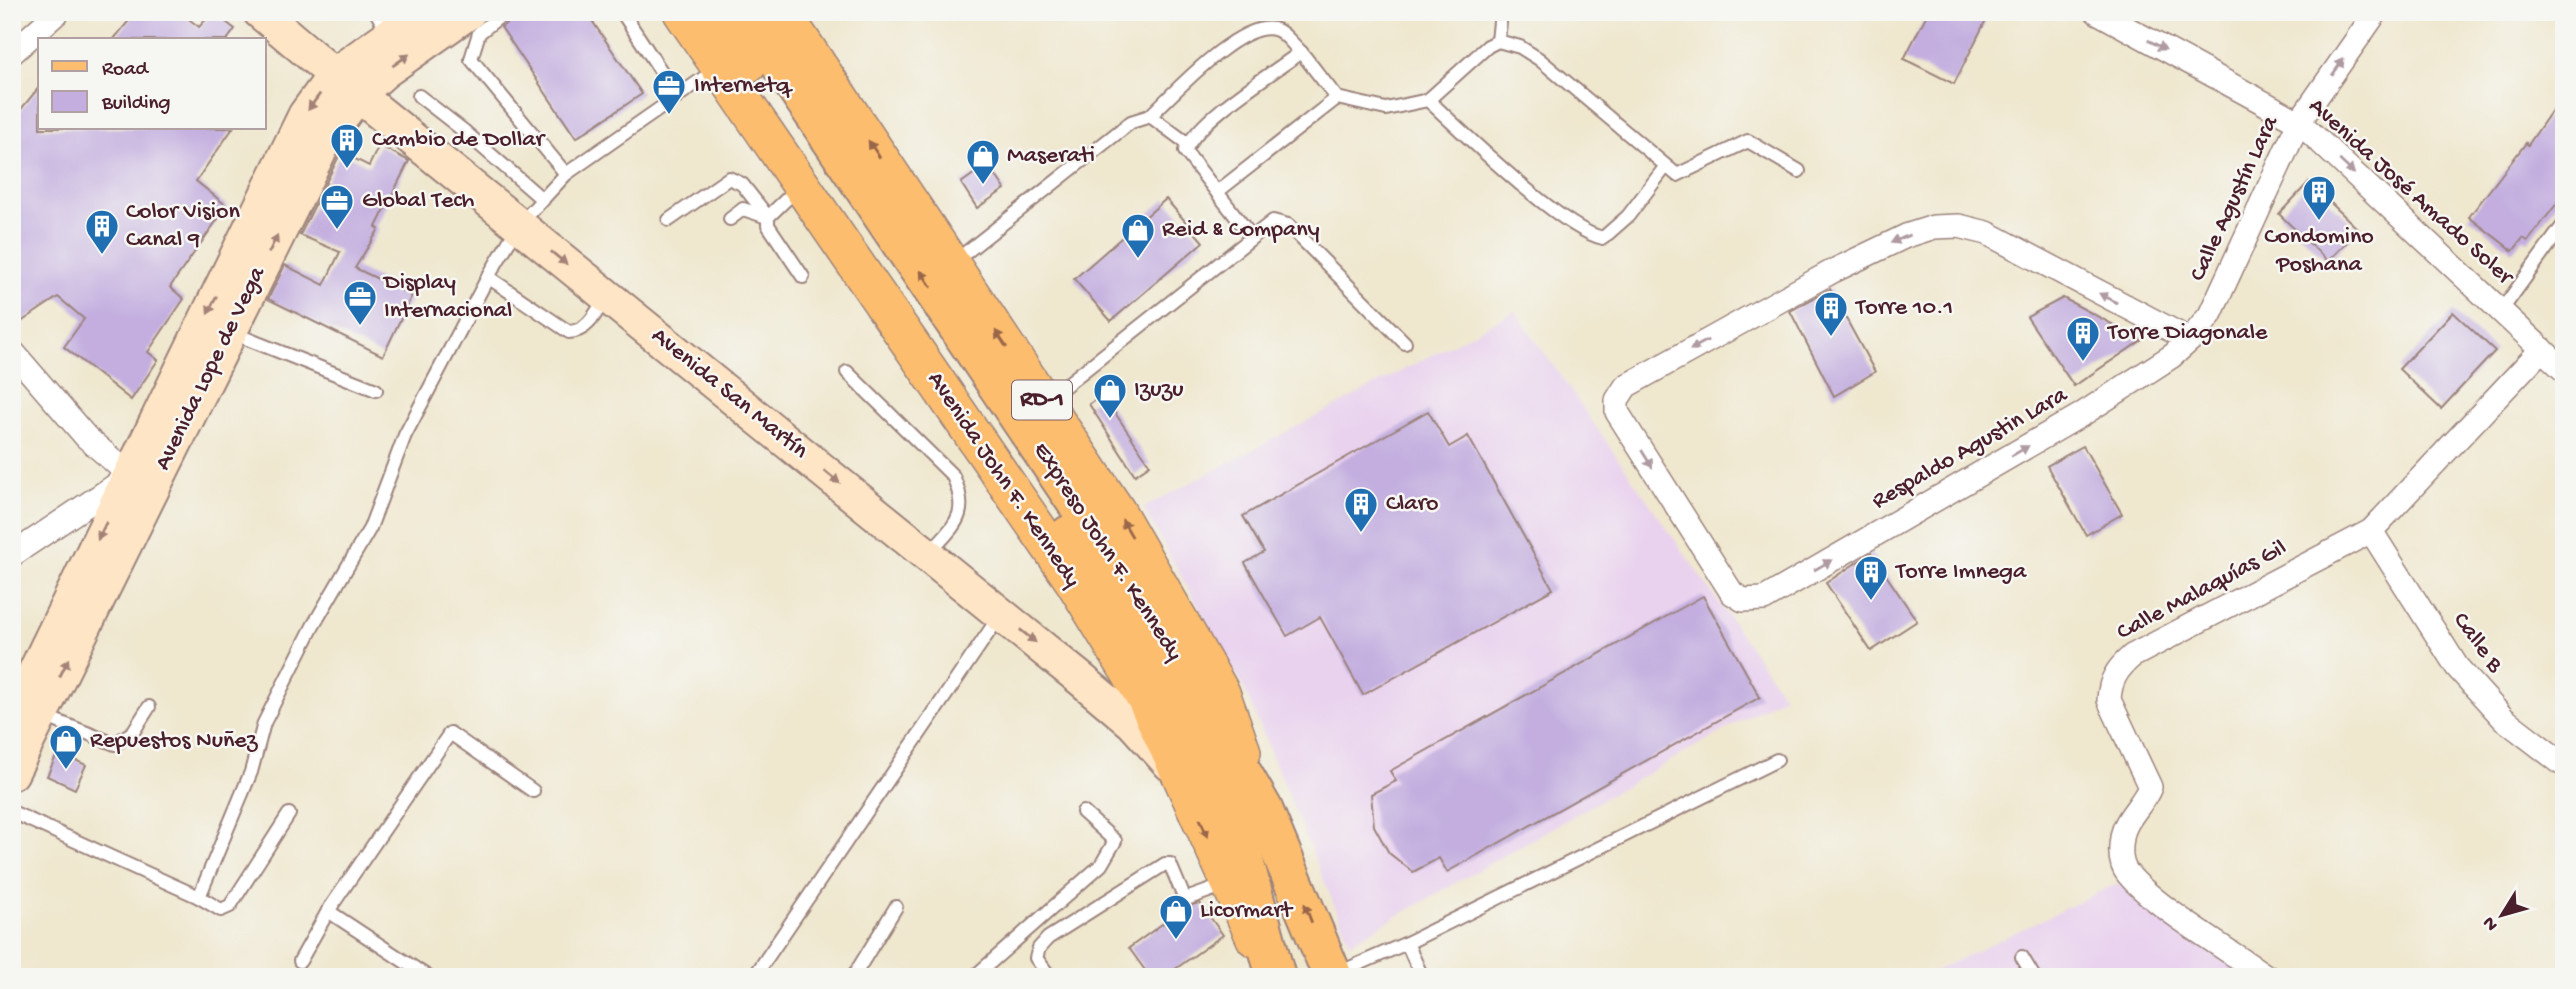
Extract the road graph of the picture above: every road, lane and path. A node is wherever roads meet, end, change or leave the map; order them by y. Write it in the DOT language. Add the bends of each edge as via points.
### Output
graph roads {
  1 [pos="58,12"];
  2 [pos="260,12"];
  3 [pos="422,12"];
  4 [pos="505,12"];
  5 [pos="622,12"];
  6 [pos="682,12"];
  7 [pos="701,12"];
  8 [pos="714,12"];
  9 [pos="745,12"];
  10 [pos="764,12"];
  11 [pos="782,12"];
  12 [pos="1501,12"];
  13 [pos="2097,12"];
  14 [pos="2376,12"];
  15 [pos="472,20"];
  16 [pos="383,24"];
  17 [pos="1498,41"];
  18 [pos="1301,52"];
  19 [pos="12,53"];
  20 [pos="811,54"];
  21 [pos="719,67"];
  22 [pos="346,84"];
  23 [pos="419,96"];
  24 [pos="678,97"];
  25 [pos="1337,98"];
  26 [pos="1428,100"];
  27 [pos="746,103"];
  28 [pos="1150,116"];
  29 [pos="2299,122"];
  30 [pos="1188,144"];
  31 [pos="1666,166"];
  32 [pos="1799,171"];
  33 [pos="566,174"];
  34 [pos="802,185"];
  35 [pos="1217,192"];
  36 [pos="543,200"];
  37 [pos="768,217"];
  38 [pos="730,219"];
  39 [pos="669,220"];
  40 [pos="2564,224"];
  41 [pos="519,225"];
  42 [pos="1251,236"];
  43 [pos="951,265"];
  44 [pos="488,277"];
  45 [pos="803,277"];
  46 [pos="607,296"];
  47 [pos="2501,311"];
  48 [pos="230,331"];
  49 [pos="2190,340"];
  50 [pos="1405,343"];
  51 [pos="2542,349"];
  52 [pos="12,351"];
  53 [pos="2564,370"];
  54 [pos="847,372"];
  55 [pos="376,390"];
  56 [pos="1044,403"];
  57 [pos="140,484"];
  58 [pos="1078,525"];
  59 [pos="2371,531"];
  60 [pos="12,555"];
  61 [pos="928,555"];
  62 [pos="1001,614"];
  63 [pos="149,707"];
  64 [pos="27,717"];
  65 [pos="1777,760"];
  66 [pos="2564,765"];
  67 [pos="12,773"];
  68 [pos="1188,785"];
  69 [pos="533,791"];
  70 [pos="1263,809"];
  71 [pos="1083,811"];
  72 [pos="12,812"];
  73 [pos="289,814"];
  74 [pos="1229,884"];
  75 [pos="199,897"];
  76 [pos="897,906"];
  77 [pos="328,911"];
  78 [pos="1407,943"];
  79 [pos="2022,957"];
  80 [pos="300,961"];
  81 [pos="1332,976"];
  82 [pos="428,977"];
  83 [pos="754,977"];
  84 [pos="853,977"];
  85 [pos="974,977"];
  86 [pos="1050,977"];
  87 [pos="1275,977"];
  88 [pos="1422,977"];
  89 [pos="2034,977"];
  90 [pos="2267,977"];
  1 -- 19 [label="street"];
  2 -- 22 [label="street, Avenida San Martín"];
  3 -- 16 [label="street, Avenida Lope de Vega"];
  4 -- 15 [label="lane"];
  5 -- 24 [label="lane"];
  6 -- 21 [label="main road, Avenida John F. Kennedy / RD-1"];
  7 -- 27 [label="main road" via="745,81"];
  8 -- 58 [label="highway, Expreso John F. Kennedy / RD-1"];
  58 -- 9 [label="highway, Expreso John F. Kennedy / RD-1, one-way"];
  10 -- 20 [label="main road" via="787,43"];
  11 -- 20 [label="main road, RD-1"];
  12 -- 17 [label="lane"];
  13 -- 29 [label="street, Avenida José Amado Soler, one-way"];
  29 -- 14 [label="street, Calle Agustín Lara, one-way"];
  22 -- 15 [label="street, Avenida Lope de Vega, one-way" via="385,71"];
  15 -- 33 [label="lane" via="471,58"];
  16 -- 22 [label="street, Avenida Lope de Vega"];
  17 -- 26 [label="lane"];
  17 -- 31 [label="lane" via="1539,59"];
  18 -- 25 [label="lane"];
  18 -- 28 [label="lane" via="1277,30 1258,29 1228,44"];
  18 -- 30 [label="lane" via="1207,123"];
  43 -- 20 [label="main road, RD-1, one-way"];
  21 -- 24 [label="lane"];
  21 -- 27 [label="main road, Avenida John F. Kennedy / RD-1"];
  22 -- 41 [label="street, Avenida San Martín"];
  48 -- 22 [label="street, Avenida Lope de Vega, one-way" via="327,136"];
  22 -- 57 [label="street, Avenida Lope de Vega, one-way" via="305,115"];
  23 -- 36 [label="lane"];
  24 -- 33 [label="lane"];
  25 -- 26 [label="lane" via="1386,109"];
  25 -- 35 [label="lane"];
  26 -- 31 [label="lane" via="1564,217 1593,236 1603,237 1617,229"];
  27 -- 34 [label="main road, Avenida John F. Kennedy / RD-1"];
  28 -- 30 [label="lane"];
  28 -- 43 [label="lane" via="1131,122 1088,153"];
  29 -- 47 [label="street, Avenida José Amado Soler, one-way"];
  29 -- 49 [label="street, Calle Agustín Lara" via="2210,315"];
  30 -- 35 [label="lane" via="1185,151"];
  31 -- 32 [label="lane" via="1682,175 1748,141"];
  33 -- 36 [label="lane"];
  34 -- 37 [label="lane"];
  34 -- 68 [label="main road, Avenida John F. Kennedy / RD-1" via="1075,583 1146,699"];
  35 -- 42 [label="lane"];
  36 -- 41 [label="lane"];
  37 -- 38 [label="lane" via="743,209"];
  37 -- 39 [label="lane" via="742,184 729,178"];
  37 -- 45 [label="lane" via="773,234"];
  40 -- 47 [label="lane"];
  41 -- 44 [label="lane"];
  41 -- 46 [label="street, Avenida San Martín, one-way"];
  42 -- 50 [label="lane" via="1273,221 1288,225"];
  42 -- 56 [label="lane"];
  56 -- 43 [label="main road, RD-1, one-way"];
  44 -- 46 [label="lane" via="569,332 587,326"];
  44 -- 75 [label="lane" via="405,435 370,528 264,723 251,772"];
  46 -- 61 [label="street, Avenida San Martín, one-way"];
  47 -- 51 [label="street, Avenida José Amado Soler"];
  48 -- 55 [label="lane"];
  48 -- 57 [label="street, Avenida Lope de Vega"];
  49 -- 49 [label="street, Respaldo Agustin Lara, one-way" via="1987,233 1934,226 1832,271 1626,386 1617,400 1617,412 1732,593 1743,600 1764,599 2081,415"];
  51 -- 53 [label="street, Avenida José Amado Soler"];
  51 -- 59 [label="street, Calle Malaquías Gil"];
  52 -- 57 [label="street" via="86,437"];
  54 -- 61 [label="lane" via="953,476 959,489 962,509"];
  70 -- 56 [label="main road, RD-1, one-way" via="1221,693 1117,512"];
  57 -- 60 [label="street"];
  57 -- 64 [label="street, Avenida Lope de Vega"];
  58 -- 70 [label="highway, Expreso John F. Kennedy / RD-1" via="1141,598"];
  58 -- 87 [label="highway, Expreso John F. Kennedy / RD-1" via="1162,681 1241,850"];
  59 -- 66 [label="street, Calle B" via="2457,667 2504,719"];
  59 -- 90 [label="street, Calle Malaquías Gil" via="2132,656 2110,684 2109,700 2150,787 2122,835 2126,873"];
  61 -- 62 [label="street, Avenida San Martín"];
  62 -- 68 [label="street, Avenida San Martín, one-way" via="1133,723"];
  62 -- 83 [label="lane"];
  63 -- 64 [label="lane" via="133,732 115,744"];
  64 -- 67 [label="street, Avenida Lope de Vega"];
  65 -- 78 [label="lane"];
  68 -- 74 [label="main road, Avenida John F. Kennedy / RD-1, one-way"];
  69 -- 77 [label="lane" via="450,733"];
  81 -- 70 [label="highway, Expreso John F. Kennedy / RD-1, one-way"];
  71 -- 85 [label="lane" via="1115,841 1101,865"];
  72 -- 75 [label="lane"];
  73 -- 75 [label="lane" via="230,906 221,910"];
  74 -- 86 [label="lane" via="1189,898 1183,895 1170,864 1165,864 1048,938 1036,958"];
  74 -- 87 [label="main road, Avenida John F. Kennedy / RD-1"];
  76 -- 84 [label="lane"];
  77 -- 80 [label="lane"];
  77 -- 82 [label="lane"];
  78 -- 81 [label="lane"];
  78 -- 88 [label="lane"];
  79 -- 89 [label="lane"];
}
